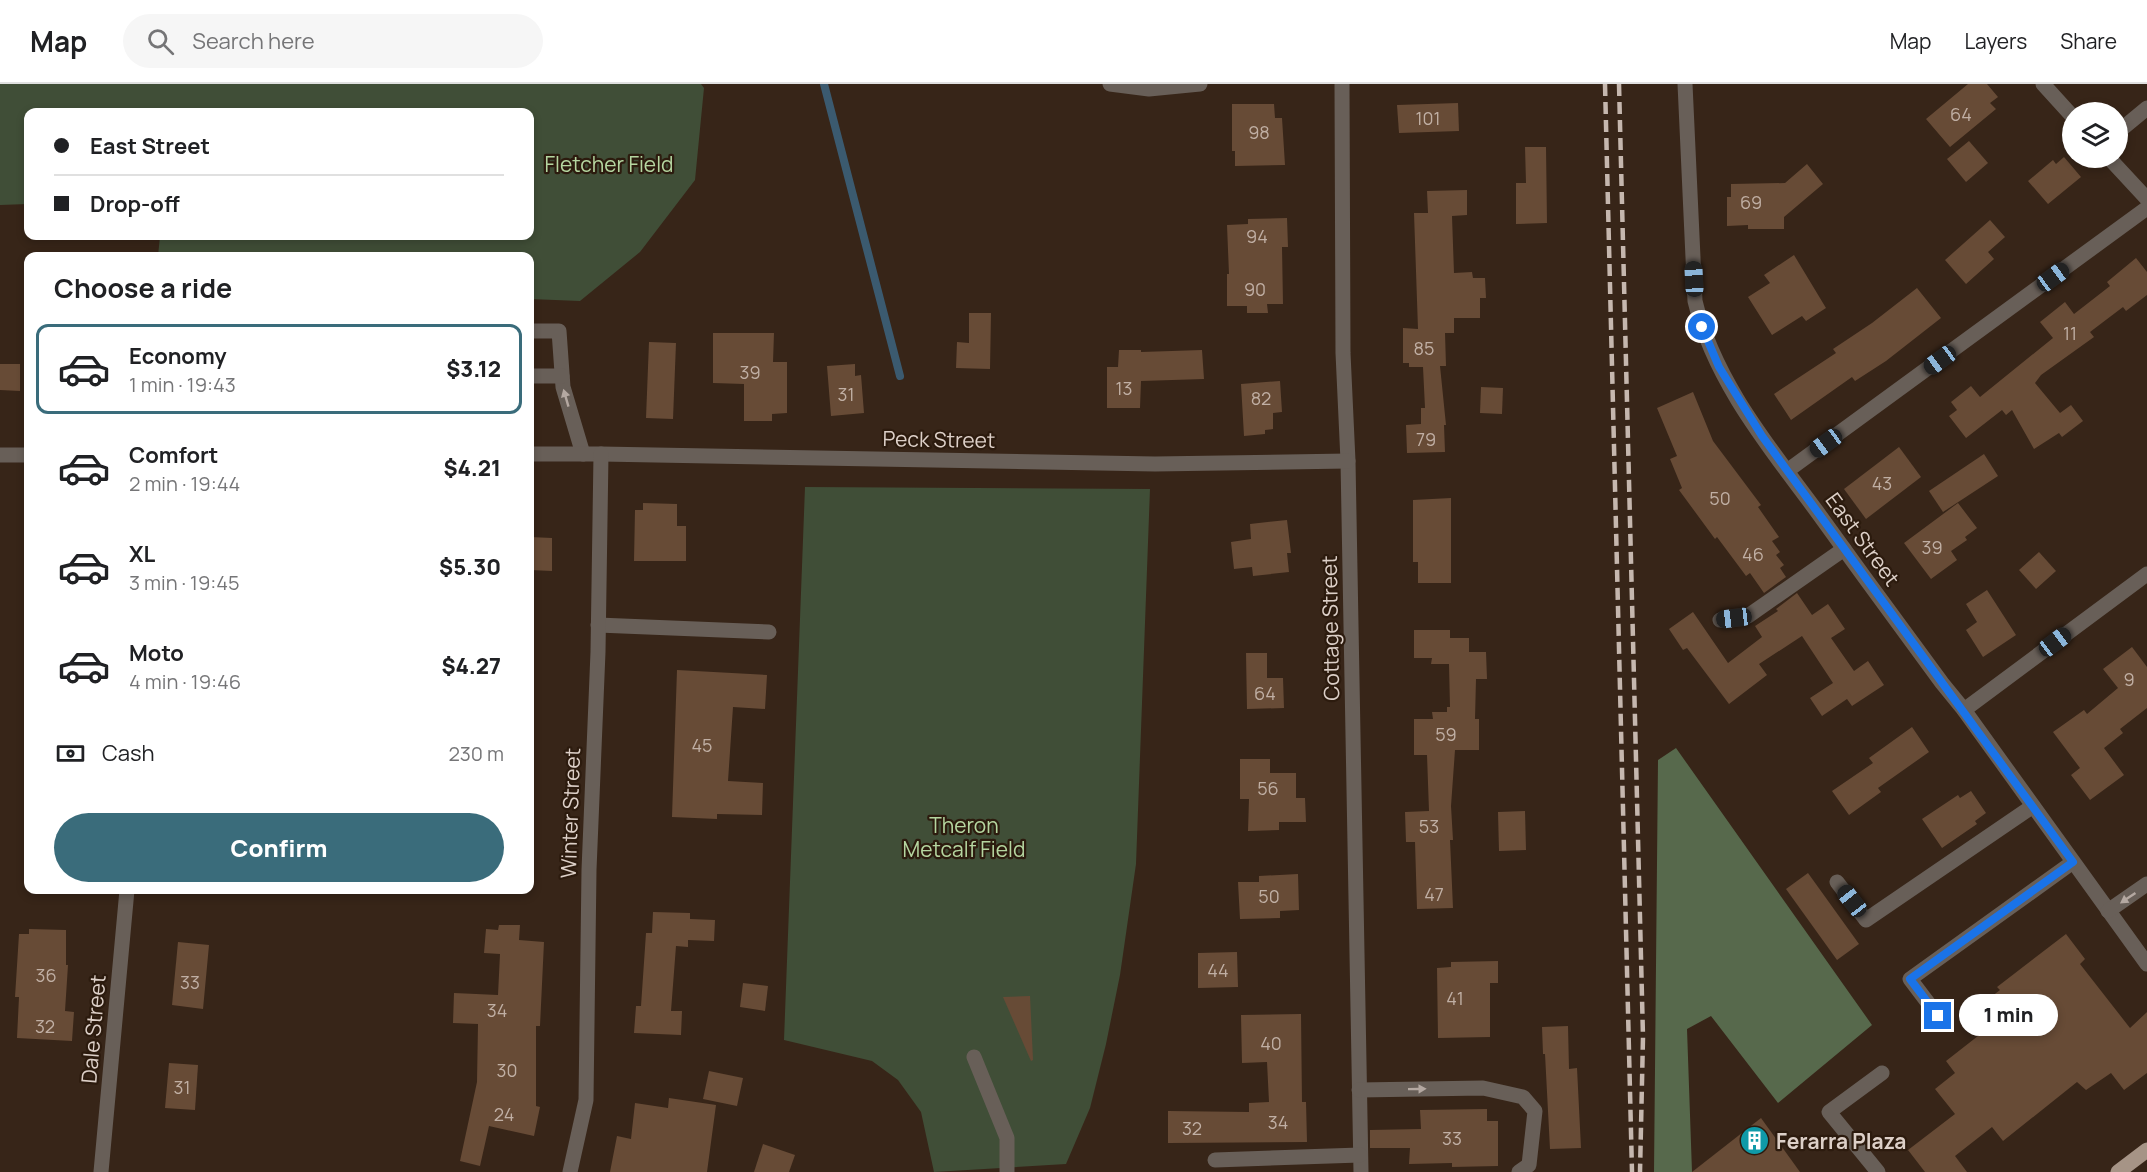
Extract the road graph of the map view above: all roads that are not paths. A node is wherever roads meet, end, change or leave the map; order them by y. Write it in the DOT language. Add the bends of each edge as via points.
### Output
graph roads {
  1 [pos="1110,84"];
  2 [pos="1200,84"];
  3 [pos="1342,84"];
  4 [pos="1685,84"];
  5 [pos="2043,84"];
  6 [pos="2062,105"];
  7 [pos="2147,108"];
  8 [pos="2128,124"];
  9 [pos="2118,168"];
  10 [pos="2147,199"];
  11 [pos="2147,208"];
  12 [pos="534,331"];
  13 [pos="534,376"];
  14 [pos="562,376"];
  15 [pos="534,454"];
  16 [pos="583,454"];
  17 [pos="601,454"];
  18 [pos="0,455"];
  19 [pos="24,455"];
  20 [pos="1348,461"];
  21 [pos="1788,471"];
  22 [pos="1844,549"];
  23 [pos="2147,574"];
  24 [pos="1720,620"];
  25 [pos="598,625"];
  26 [pos="769,632"];
  27 [pos="1964,710"];
  28 [pos="2033,806"];
  29 [pos="2073,862"];
  30 [pos="1837,882"];
  31 [pos="2147,884"];
  32 [pos="127,894"];
  33 [pos="2108,911"];
  34 [pos="2145,959"];
  35 [pos="1938,1016"];
  36 [pos="974,1057"];
  37 [pos="1882,1073"];
  38 [pos="1359,1090"];
  39 [pos="2147,1150"];
  40 [pos="1360,1155"];
  41 [pos="1215,1160"];
  42 [pos="1527,1170"];
  43 [pos="101,1172"];
  44 [pos="570,1172"];
  45 [pos="1007,1172"];
  46 [pos="1361,1172"];
  47 [pos="1878,1172"];
  48 [pos="2118,1172"];
  1 -- 2 [label="street" via="1149,89"];
  3 -- 20 [label="street, Cottage Street" via="1343,352"];
  4 -- 21 [label="street, East Street" via="1695,301 1719,367"];
  5 -- 6 [label="street"];
  7 -- 8 [label="street"];
  9 -- 10 [label="street"];
  11 -- 21 [label="street"];
  12 -- 14 [label="street" via="559,331"];
  13 -- 14 [label="street"];
  16 -- 14 [label="street, one-way"];
  15 -- 16 [label="street, Peck Street"];
  16 -- 17 [label="street, Peck Street"];
  17 -- 20 [label="street, Peck Street" via="1155,464"];
  17 -- 25 [label="street, Winter Street"];
  18 -- 19 [label="street"];
  20 -- 38 [label="street, Cottage Street"];
  21 -- 22 [label="street, East Street"];
  22 -- 24 [label="street" via="1748,616"];
  22 -- 27 [label="street, East Street"];
  23 -- 27 [label="street"];
  25 -- 26 [label="street"];
  25 -- 44 [label="street, Winter Street" via="586,1100"];
  27 -- 28 [label="street, East Street"];
  28 -- 29 [label="street, East Street"];
  28 -- 30 [label="street" via="1866,920"];
  29 -- 33 [label="street, East Street"];
  29 -- 35 [label="street" via="1910,979"];
  31 -- 33 [label="street, one-way"];
  32 -- 43 [label="street, Dale Street"];
  33 -- 34 [label="street, East Street"];
  36 -- 45 [label="street" via="1007,1138"];
  37 -- 47 [label="street" via="1829,1112"];
  38 -- 40 [label="street, Cottage Street"];
  38 -- 42 [label="street, one-way" via="1483,1088 1523,1097 1534,1111"];
  39 -- 48 [label="main road"];
  40 -- 41 [label="street"];
  40 -- 46 [label="street, Cottage Street"];
}
